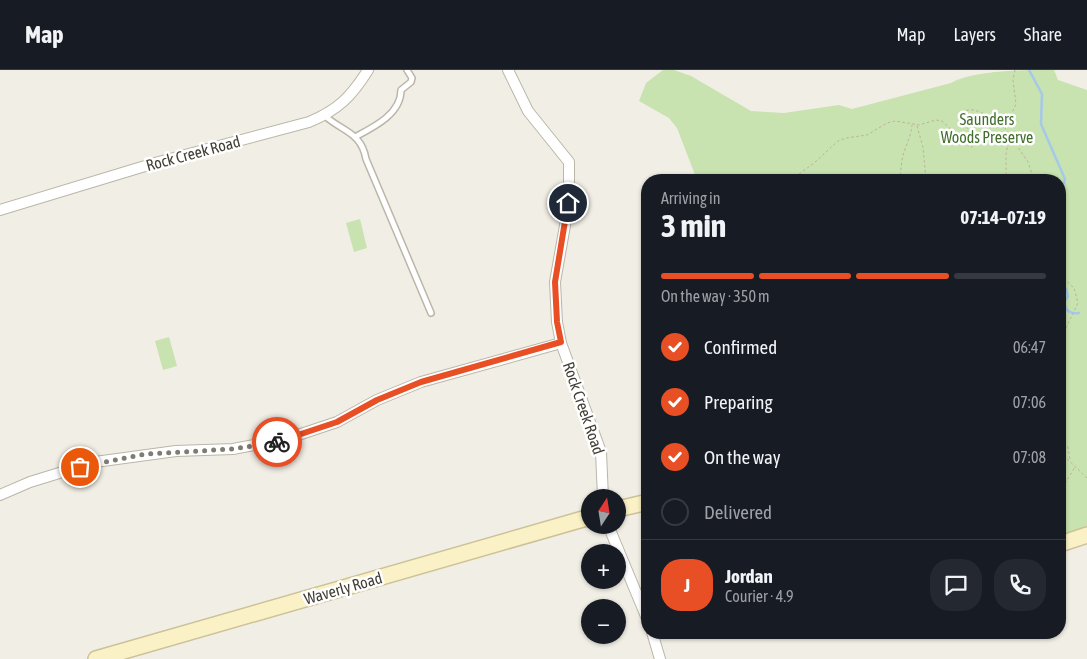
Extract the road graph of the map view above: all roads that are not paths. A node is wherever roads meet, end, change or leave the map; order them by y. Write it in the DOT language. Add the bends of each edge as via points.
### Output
graph roads {
  1 [pos="368,70"];
  2 [pos="407,70"];
  3 [pos="508,70"];
  4 [pos="325,116"];
  5 [pos="355,137"];
  6 [pos="0,210"];
  7 [pos="431,313"];
  8 [pos="561,342"];
  9 [pos="603,489"];
  10 [pos="0,495"];
  11 [pos="641,504"];
  12 [pos="626,508"];
  13 [pos="581,520"];
  14 [pos="612,534"];
  15 [pos="1087,535"];
  16 [pos="1066,542"];
  17 [pos="641,604"];
  18 [pos="654,639"];
  19 [pos="96,659"];
  20 [pos="660,659"];
  1 -- 4 [label="street, Rock Creek Road" via="343,104"];
  2 -- 5 [label="lane" via="412,78 401,90 400,103 380,124"];
  3 -- 8 [label="street, Rock Creek Road" via="528,111 569,162 568,203 555,282"];
  4 -- 5 [label="lane"];
  4 -- 6 [label="street, Rock Creek Road"];
  5 -- 7 [label="lane" via="363,146"];
  8 -- 9 [label="street, Rock Creek Road" via="601,452"];
  8 -- 10 [label="street" via="421,382 377,400 337,422 286,440 233,449 176,451 95,462"];
  11 -- 12 [label="street"];
  13 -- 19 [label="street, Waverly Road"];
  14 -- 17 [label="street"];
  15 -- 16 [label="street"];
  18 -- 20 [label="street"];
}
